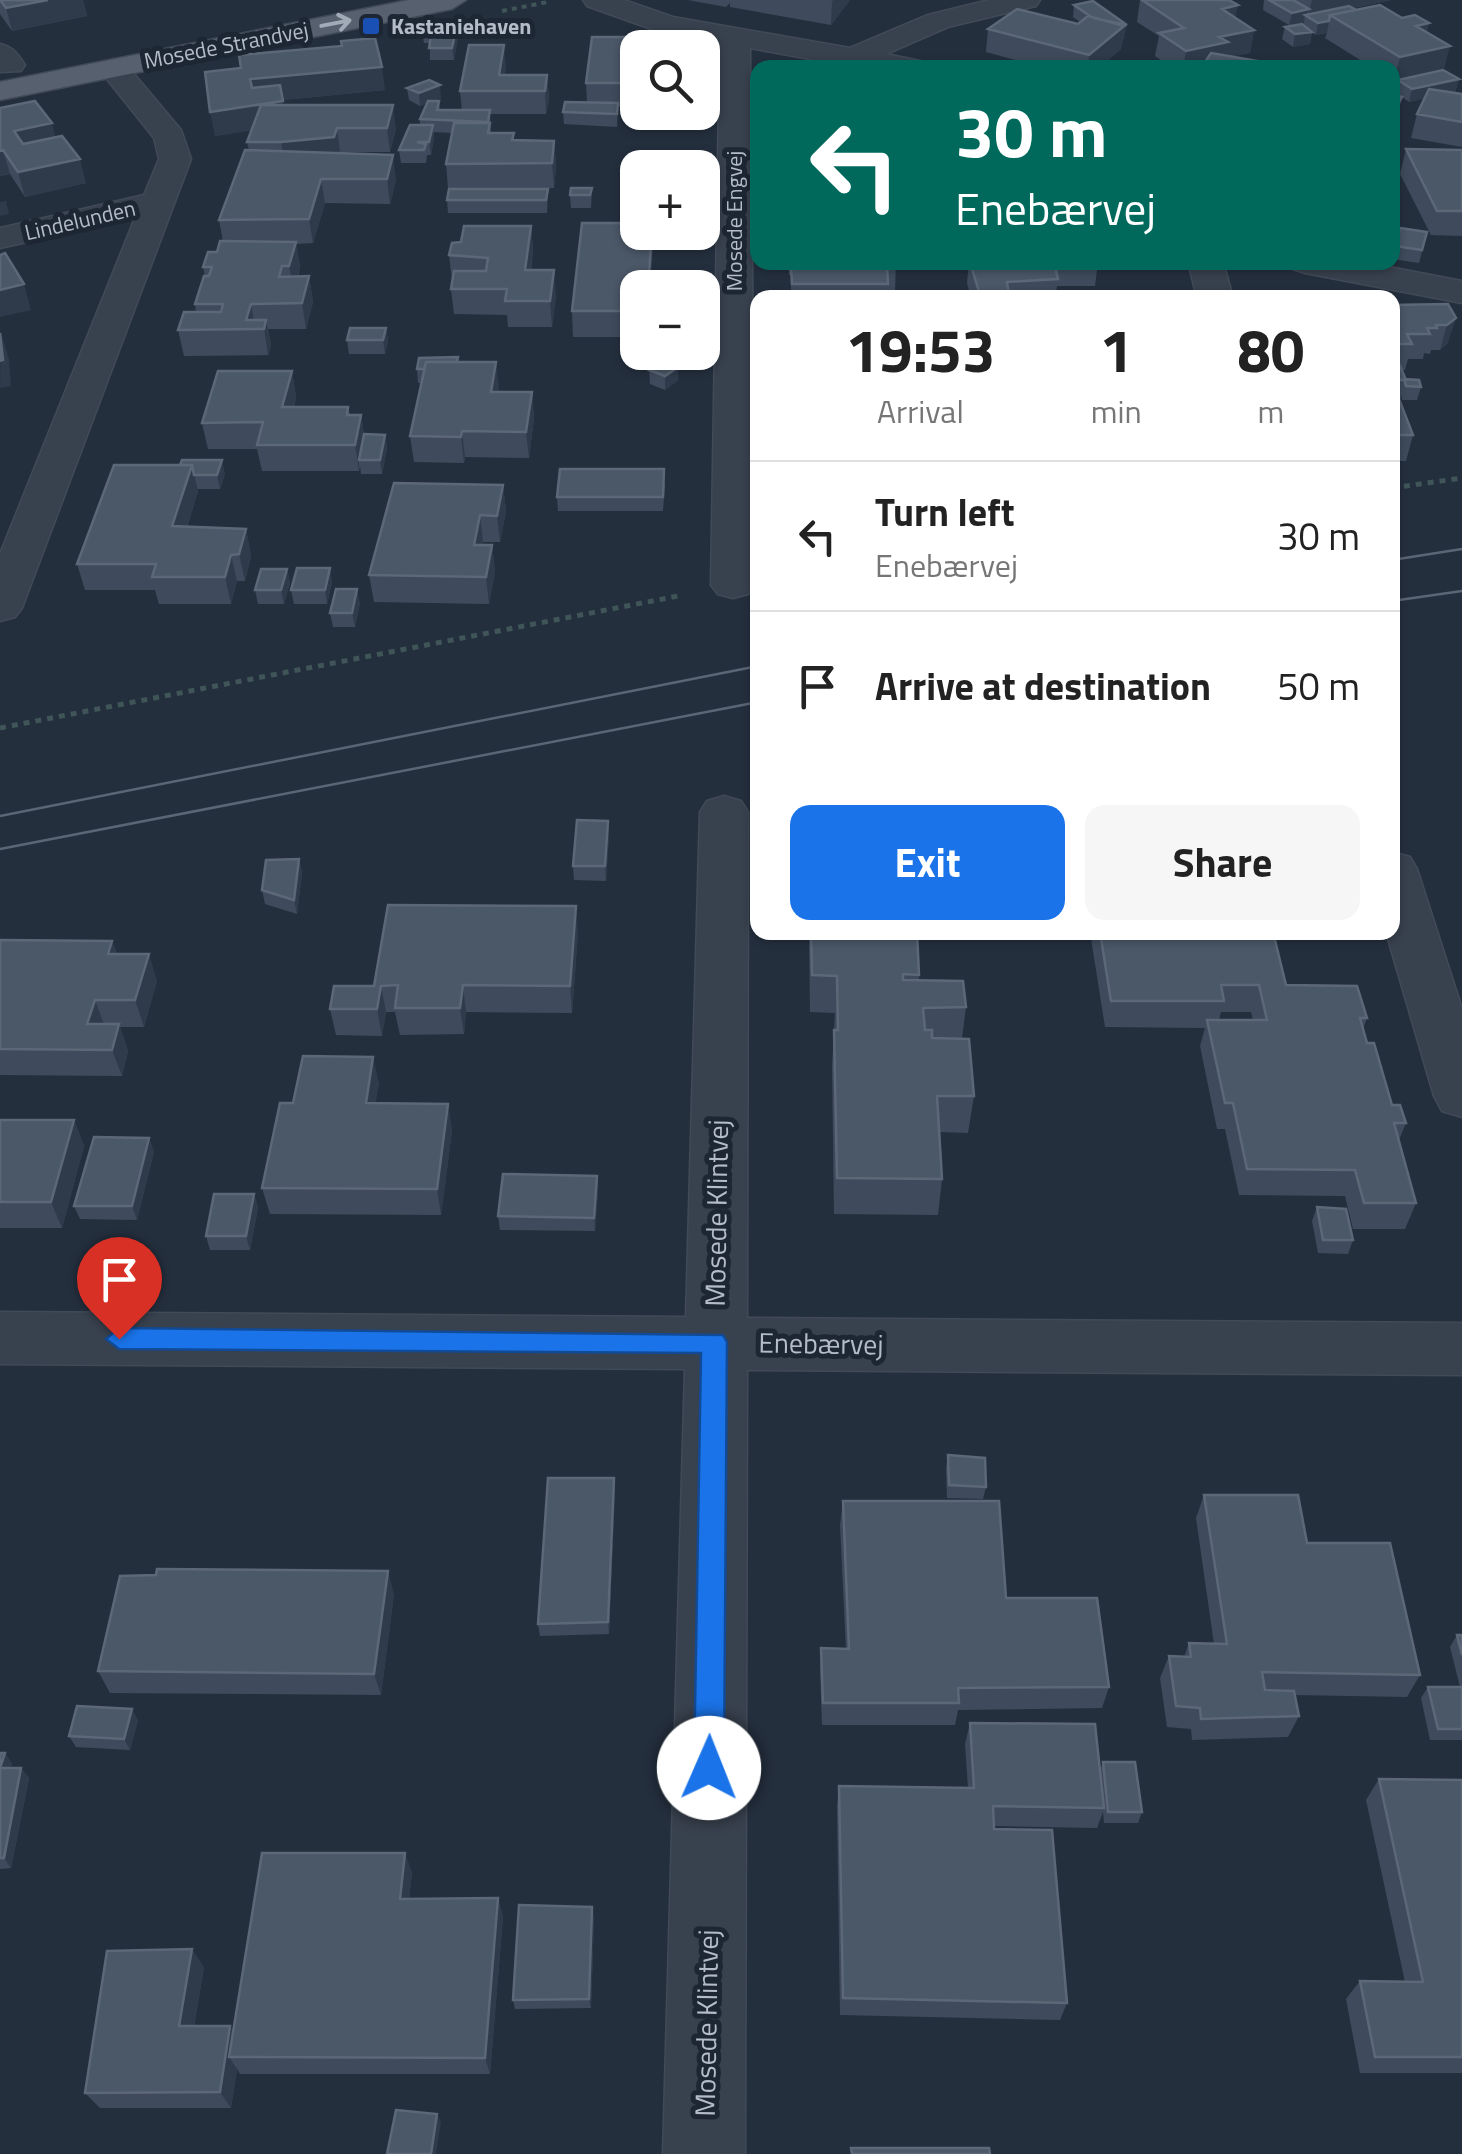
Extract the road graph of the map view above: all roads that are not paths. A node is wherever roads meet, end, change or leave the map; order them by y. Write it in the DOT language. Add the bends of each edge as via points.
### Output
graph roads {
  1 [pos="327,0"];
  2 [pos="452,0"];
  3 [pos="597,0"];
  4 [pos="1026,0"];
  5 [pos="735,38"];
  6 [pos="856,56"];
  7 [pos="875,60"];
  8 [pos="113,68"];
  9 [pos="2,69"];
  10 [pos="159,202"];
  11 [pos="0,238"];
  12 [pos="1347,270"];
  13 [pos="1462,292"];
  14 [pos="732,585"];
  15 [pos="0,608"];
  16 [pos="724,812"];
  17 [pos="1400,895"];
  18 [pos="1462,1096"];
  19 [pos="0,1338"];
  20 [pos="714,1342"];
  21 [pos="1462,1349"];
  22 [pos="704,2154"];
  1 -- 9 [label="main road, Mosede Strandvej"];
  8 -- 2 [label="main road, Mosede Strandvej, one-way"];
  3 -- 5 [label="street" via="667,25"];
  4 -- 6 [label="street" via="938,21"];
  5 -- 6 [label="street"];
  5 -- 14 [label="street, Mosede Engvej"];
  6 -- 7 [label="street"];
  8 -- 9 [label="main road, Mosede Strandvej"];
  8 -- 10 [label="street" via="170,137 175,160"];
  10 -- 11 [label="street, Lindelunden"];
  10 -- 15 [label="street"];
  12 -- 13 [label="street"];
  16 -- 20 [label="street, Mosede Klintvej"];
  17 -- 18 [label="street"];
  19 -- 20 [label="street, Enebærvej"];
  20 -- 21 [label="street, Enebærvej"];
  20 -- 22 [label="street, Mosede Klintvej"];
}
